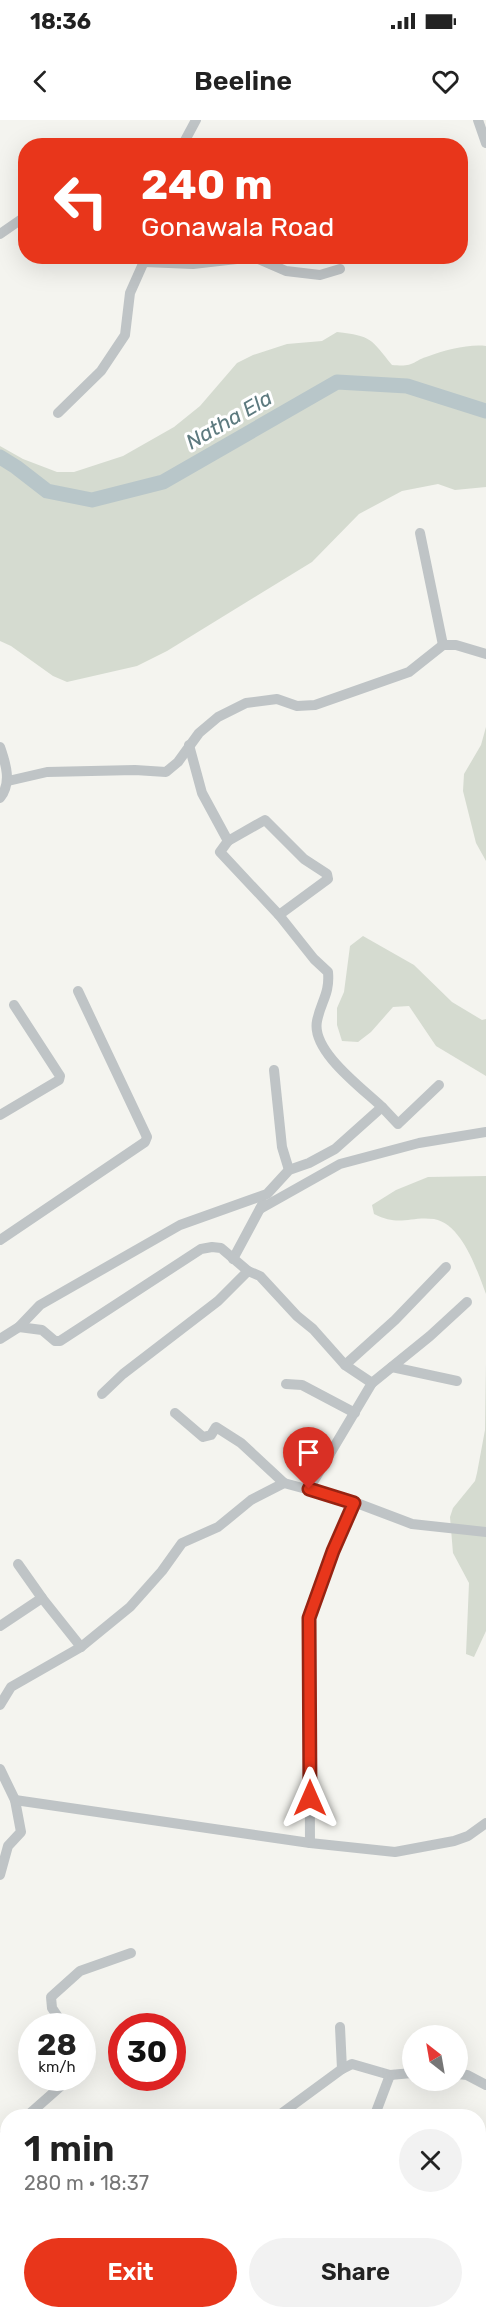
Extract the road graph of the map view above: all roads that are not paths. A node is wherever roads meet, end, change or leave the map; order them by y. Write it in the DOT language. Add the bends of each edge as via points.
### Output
graph roads {
  1 [pos="196,120"];
  2 [pos="478,120"];
  3 [pos="186,138"];
  4 [pos="486,143"];
  5 [pos="18,222"];
  6 [pos="0,234"];
  7 [pos="143,264"];
  8 [pos="270,264"];
  9 [pos="340,269"];
  10 [pos="58,413"];
  11 [pos="420,533"];
  12 [pos="442,645"];
  13 [pos="486,654"];
  14 [pos="189,745"];
  15 [pos="0,747"];
  16 [pos="8,781"];
  17 [pos="0,798"];
  18 [pos="228,841"];
  19 [pos="279,915"];
  20 [pos="78,991"];
  21 [pos="14,1005"];
  22 [pos="273,1070"];
  23 [pos="439,1085"];
  24 [pos="382,1107"];
  25 [pos="0,1115"];
  26 [pos="486,1132"];
  27 [pos="289,1170"];
  28 [pos="267,1194"];
  29 [pos="260,1209"];
  30 [pos="0,1239"];
  31 [pos="233,1259"];
  32 [pos="446,1267"];
  33 [pos="248,1271"];
  34 [pos="467,1302"];
  35 [pos="19,1328"];
  36 [pos="0,1339"];
  37 [pos="345,1365"];
  38 [pos="393,1367"];
  39 [pos="457,1382"];
  40 [pos="372,1383"];
  41 [pos="286,1384"];
  42 [pos="102,1394"];
  43 [pos="175,1413"];
  44 [pos="355,1413"];
  45 [pos="284,1483"];
  46 [pos="309,1489"];
  47 [pos="354,1503"];
  48 [pos="486,1532"];
  49 [pos="18,1564"];
  50 [pos="42,1598"];
  51 [pos="0,1626"];
  52 [pos="81,1647"];
  53 [pos="0,1705"];
  54 [pos="0,1769"];
  55 [pos="15,1800"];
  56 [pos="486,1823"];
  57 [pos="310,1843"];
  58 [pos="0,1875"];
  59 [pos="131,1953"];
  60 [pos="55,2013"];
  61 [pos="340,2027"];
  62 [pos="342,2069"];
  63 [pos="402,2074"];
  64 [pos="390,2075"];
  65 [pos="468,2076"];
  66 [pos="486,2085"];
  67 [pos="55,2091"];
  68 [pos="35,2109"];
  69 [pos="288,2109"];
  70 [pos="377,2109"];
  1 -- 3 [label="street"];
  2 -- 4 [label="street"];
  5 -- 6 [label="street"];
  7 -- 10 [label="street" via="130,293 125,334 101,371"];
  8 -- 9 [label="street" via="286,271 320,275"];
  11 -- 12 [label="street"];
  12 -- 13 [label="street"];
  12 -- 14 [label="street" via="409,672 315,705 297,706 277,699 246,703 218,717"];
  14 -- 16 [label="street" via="166,772 47,772"];
  14 -- 18 [label="street" via="202,793"];
  15 -- 16 [label="street"];
  16 -- 17 [label="street"];
  18 -- 19 [label="street" via="220,852"];
  18 -- 19 [label="street" via="265,820 304,859 327,874 328,879"];
  19 -- 24 [label="street" via="328,972 329,987 316,1023 318,1039 336,1064"];
  20 -- 30 [label="street" via="146,1142"];
  21 -- 25 [label="street" via="60,1076 55,1083"];
  22 -- 27 [label="street" via="282,1147"];
  23 -- 24 [label="street" via="398,1124"];
  24 -- 27 [label="street" via="335,1149"];
  26 -- 29 [label="street" via="419,1143 340,1164"];
  27 -- 28 [label="street"];
  28 -- 29 [label="street"];
  28 -- 35 [label="street" via="180,1225 40,1305"];
  29 -- 31 [label="street"];
  31 -- 33 [label="street"];
  31 -- 35 [label="street" via="221,1248 201,1249 60,1341 42,1330"];
  32 -- 37 [label="street"];
  33 -- 37 [label="street" via="260,1276"];
  33 -- 42 [label="street" via="218,1301"];
  34 -- 38 [label="street"];
  35 -- 36 [label="street"];
  37 -- 40 [label="street"];
  38 -- 39 [label="street"];
  38 -- 40 [label="street"];
  40 -- 44 [label="street"];
  41 -- 44 [label="street" via="302,1385"];
  43 -- 45 [label="street" via="203,1437 211,1435 216,1427 241,1443"];
  44 -- 46 [label="street"];
  45 -- 46 [label="street"];
  45 -- 52 [label="street" via="251,1500 218,1527 182,1543 130,1607"];
  46 -- 47 [label="street"];
  47 -- 48 [label="street" via="412,1524"];
  47 -- 57 [label="street" via="309,1618"];
  49 -- 50 [label="street"];
  50 -- 51 [label="street"];
  50 -- 52 [label="street"];
  52 -- 53 [label="street" via="11,1687"];
  54 -- 55 [label="street"];
  55 -- 57 [label="street"];
  55 -- 58 [label="street" via="21,1832 8,1845"];
  56 -- 57 [label="street" via="454,1841 404,1851"];
  59 -- 60 [label="street" via="80,1971 51,1997"];
  61 -- 62 [label="street"];
  62 -- 64 [label="street" via="352,2064"];
  62 -- 69 [label="street"];
  63 -- 64 [label="street"];
  64 -- 70 [label="street"];
  65 -- 66 [label="street"];
  67 -- 68 [label="street"];
}
